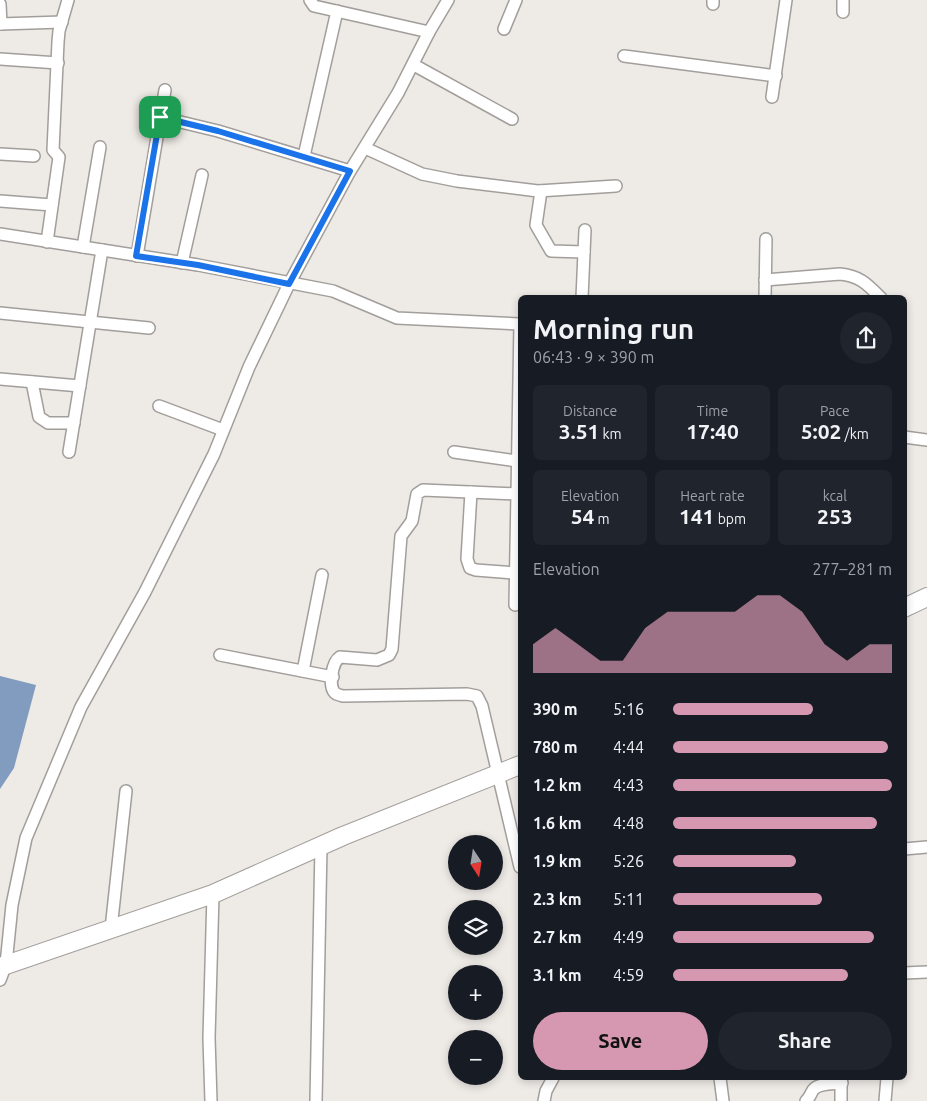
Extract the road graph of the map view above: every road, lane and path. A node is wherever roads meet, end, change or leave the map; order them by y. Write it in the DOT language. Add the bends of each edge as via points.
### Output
graph roads {
  1 [pos="68,0"];
  2 [pos="310,0"];
  3 [pos="448,0"];
  4 [pos="516,0"];
  5 [pos="786,0"];
  6 [pos="843,0"];
  7 [pos="0,4"];
  8 [pos="337,11"];
  9 [pos="843,12"];
  10 [pos="62,22"];
  11 [pos="1,24"];
  12 [pos="504,29"];
  13 [pos="429,32"];
  14 [pos="624,56"];
  15 [pos="0,59"];
  16 [pos="58,63"];
  17 [pos="414,65"];
  18 [pos="776,76"];
  19 [pos="165,90"];
  20 [pos="772,97"];
  21 [pos="160,117"];
  22 [pos="512,119"];
  23 [pos="100,147"];
  24 [pos="365,148"];
  25 [pos="0,154"];
  26 [pos="34,156"];
  27 [pos="304,156"];
  28 [pos="350,171"];
  29 [pos="202,175"];
  30 [pos="616,186"];
  31 [pos="541,191"];
  32 [pos="0,202"];
  33 [pos="52,205"];
  34 [pos="585,230"];
  35 [pos="0,234"];
  36 [pos="766,239"];
  37 [pos="47,242"];
  38 [pos="83,247"];
  39 [pos="102,250"];
  40 [pos="584,252"];
  41 [pos="136,256"];
  42 [pos="182,263"];
  43 [pos="765,280"];
  44 [pos="289,284"];
  45 [pos="582,295"];
  46 [pos="765,295"];
  47 [pos="878,295"];
  48 [pos="0,313"];
  49 [pos="91,322"];
  50 [pos="518,324"];
  51 [pos="149,328"];
  52 [pos="0,380"];
  53 [pos="32,382"];
  54 [pos="80,386"];
  55 [pos="159,406"];
  56 [pos="74,423"];
  57 [pos="223,430"];
  58 [pos="907,438"];
  59 [pos="927,440"];
  60 [pos="69,452"];
  61 [pos="454,452"];
  62 [pos="518,461"];
  63 [pos="471,492"];
  64 [pos="517,494"];
  65 [pos="516,573"];
  66 [pos="322,575"];
  67 [pos="927,597"];
  68 [pos="515,605"];
  69 [pos="907,607"];
  70 [pos="220,655"];
  71 [pos="303,671"];
  72 [pos="333,677"];
  73 [pos="518,767"];
  74 [pos="497,775"];
  75 [pos="126,791"];
  76 [pos="321,846"];
  77 [pos="927,847"];
  78 [pos="907,849"];
  79 [pos="518,859"];
  80 [pos="213,894"];
  81 [pos="111,929"];
  82 [pos="2,970"];
  83 [pos="927,972"];
  84 [pos="907,973"];
  85 [pos="552,1080"];
  86 [pos="720,1080"];
  87 [pos="841,1080"];
  88 [pos="887,1080"];
  89 [pos="211,1101"];
  90 [pos="316,1101"];
  91 [pos="544,1101"];
  92 [pos="723,1101"];
  93 [pos="806,1101"];
  94 [pos="841,1101"];
  95 [pos="885,1101"];
  1 -- 10 [label="street"];
  2 -- 8 [label="street" via="314,6"];
  3 -- 13 [label="street"];
  4 -- 12 [label="street"];
  5 -- 18 [label="street"];
  6 -- 9 [label="street"];
  7 -- 11 [label="street"];
  8 -- 13 [label="street"];
  8 -- 27 [label="street"];
  10 -- 11 [label="street"];
  10 -- 16 [label="street"];
  13 -- 17 [label="street"];
  14 -- 18 [label="street"];
  15 -- 16 [label="street"];
  16 -- 33 [label="street" via="53,150 59,157"];
  17 -- 22 [label="street"];
  17 -- 24 [label="street"];
  18 -- 20 [label="street"];
  19 -- 21 [label="street"];
  21 -- 27 [label="street"];
  21 -- 41 [label="street"];
  23 -- 38 [label="street"];
  24 -- 28 [label="street"];
  24 -- 31 [label="street" via="429,176"];
  25 -- 26 [label="street"];
  27 -- 28 [label="street"];
  28 -- 44 [label="street"];
  29 -- 42 [label="street"];
  30 -- 31 [label="street"];
  31 -- 40 [label="street" via="536,225 551,251"];
  32 -- 33 [label="street"];
  33 -- 37 [label="street"];
  34 -- 40 [label="street"];
  35 -- 37 [label="street"];
  36 -- 43 [label="street"];
  37 -- 38 [label="street"];
  38 -- 39 [label="street"];
  39 -- 41 [label="street"];
  39 -- 49 [label="street"];
  40 -- 45 [label="street"];
  41 -- 42 [label="street"];
  42 -- 44 [label="street"];
  43 -- 46 [label="street"];
  43 -- 47 [label="street" via="852,275 860,278"];
  44 -- 50 [label="street" via="333,291 397,318"];
  44 -- 57 [label="street"];
  48 -- 49 [label="street"];
  49 -- 51 [label="street"];
  49 -- 54 [label="street"];
  52 -- 53 [label="street"];
  53 -- 54 [label="street"];
  53 -- 56 [label="street" via="39,417 48,423"];
  54 -- 56 [label="street"];
  55 -- 57 [label="street"];
  56 -- 60 [label="street"];
  57 -- 82 [label="street" via="146,592 81,707 26,838"];
  58 -- 59 [label="street"];
  61 -- 62 [label="street"];
  62 -- 64 [label="street"];
  63 -- 64 [label="street"];
  63 -- 65 [label="street" via="467,559 470,568"];
  63 -- 72 [label="street" via="423,490 417,494 412,521 401,536 392,649 389,655 377,660 340,657 334,664"];
  64 -- 65 [label="street"];
  65 -- 68 [label="street"];
  66 -- 71 [label="street"];
  67 -- 69 [label="main road"];
  70 -- 71 [label="street"];
  71 -- 72 [label="street"];
  72 -- 74 [label="street" via="333,691 343,696 476,696 482,706"];
  73 -- 74 [label="main road"];
  74 -- 76 [label="main road"];
  74 -- 79 [label="street"];
  75 -- 81 [label="street"];
  76 -- 80 [label="main road"];
  76 -- 90 [label="street"];
  77 -- 78 [label="street"];
  80 -- 81 [label="main road"];
  80 -- 89 [label="street" via="209,1038"];
  81 -- 82 [label="main road"];
  83 -- 84 [label="street"];
  85 -- 91 [label="street"];
  86 -- 92 [label="street"];
  87 -- 93 [label="street" via="818,1086"];
  87 -- 94 [label="street"];
  88 -- 95 [label="street"];
}
